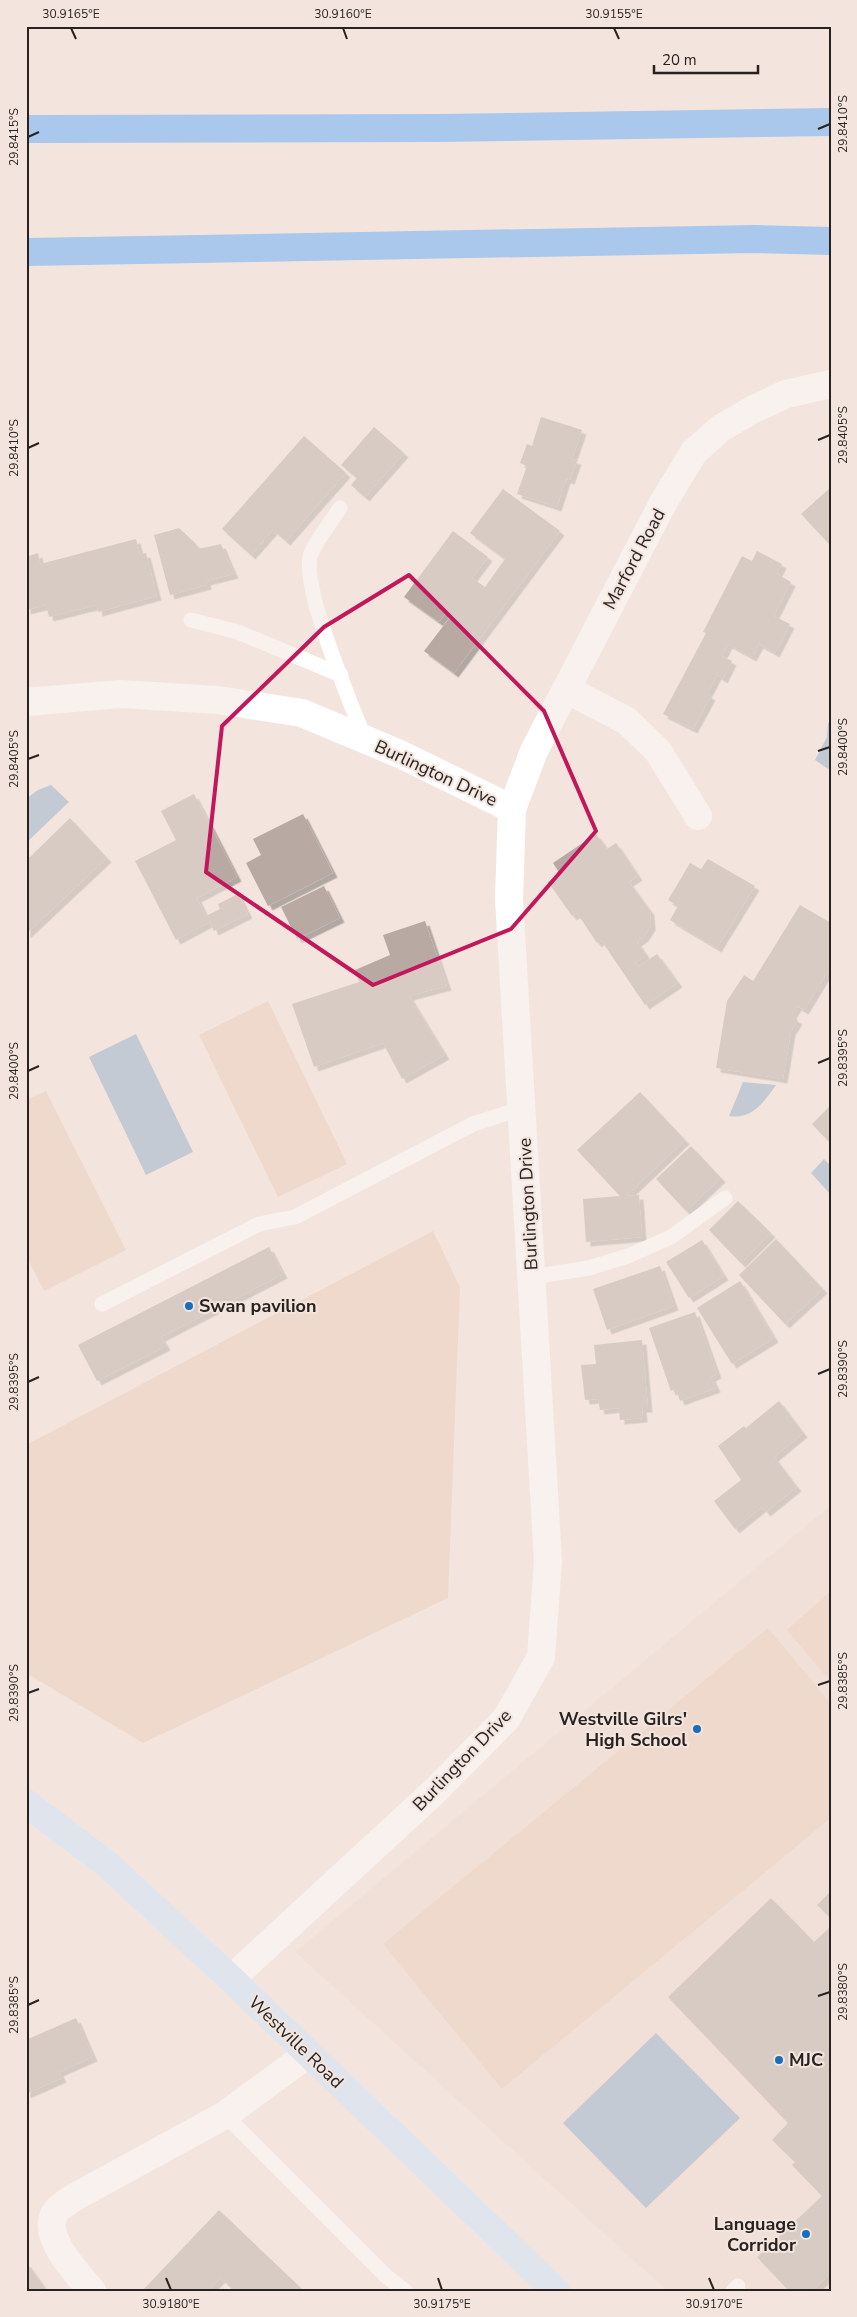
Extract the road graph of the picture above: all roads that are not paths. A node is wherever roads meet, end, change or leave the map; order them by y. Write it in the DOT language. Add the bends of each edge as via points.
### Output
graph roads {
  1 [pos="831,122"];
  2 [pos="26,130"];
  3 [pos="831,241"];
  4 [pos="26,252"];
  5 [pos="831,384"];
  6 [pos="340,508"];
  7 [pos="191,620"];
  8 [pos="341,675"];
  9 [pos="566,689"];
  10 [pos="26,702"];
  11 [pos="365,740"];
  12 [pos="512,809"];
  13 [pos="698,816"];
  14 [pos="523,1108"];
  15 [pos="725,1198"];
  16 [pos="532,1277"];
  17 [pos="102,1304"];
  18 [pos="26,1803"];
  19 [pos="231,1979"];
  20 [pos="308,2054"];
  21 [pos="225,2115"];
  22 [pos="546,2288"];
  23 [pos="92,2291"];
  24 [pos="405,2291"];
  1 -- 2 [label="highway"];
  3 -- 4 [label="highway" via="744,239"];
  5 -- 9 [label="street, Marford Road" via="786,394 752,410 721,428 694,452 663,502"];
  6 -- 8 [label="lane" via="311,554 310,577 315,605"];
  7 -- 8 [label="lane" via="238,632"];
  8 -- 11 [label="lane"];
  9 -- 12 [label="street, Marford Road" via="534,751"];
  9 -- 13 [label="street" via="627,722 658,751"];
  10 -- 11 [label="street, Burlington Drive" via="121,694 218,700 302,713"];
  11 -- 12 [label="street, Burlington Drive"];
  12 -- 14 [label="street, Burlington Drive" via="509,899"];
  14 -- 16 [label="street, Burlington Drive"];
  14 -- 17 [label="lane" via="473,1124 295,1217 260,1224"];
  15 -- 16 [label="lane" via="671,1237 628,1256 589,1268"];
  16 -- 19 [label="street, Burlington Drive" via="548,1561 541,1657 506,1719 436,1790"];
  18 -- 19 [label="street, Westville Road" via="108,1866"];
  19 -- 20 [label="street, Westville Road"];
  20 -- 21 [label="street"];
  20 -- 22 [label="street, Westville Road"];
  21 -- 23 [label="street" via="59,2208 53,2217 53,2233 66,2259"];
  21 -- 24 [label="lane" via="386,2276"];
}
